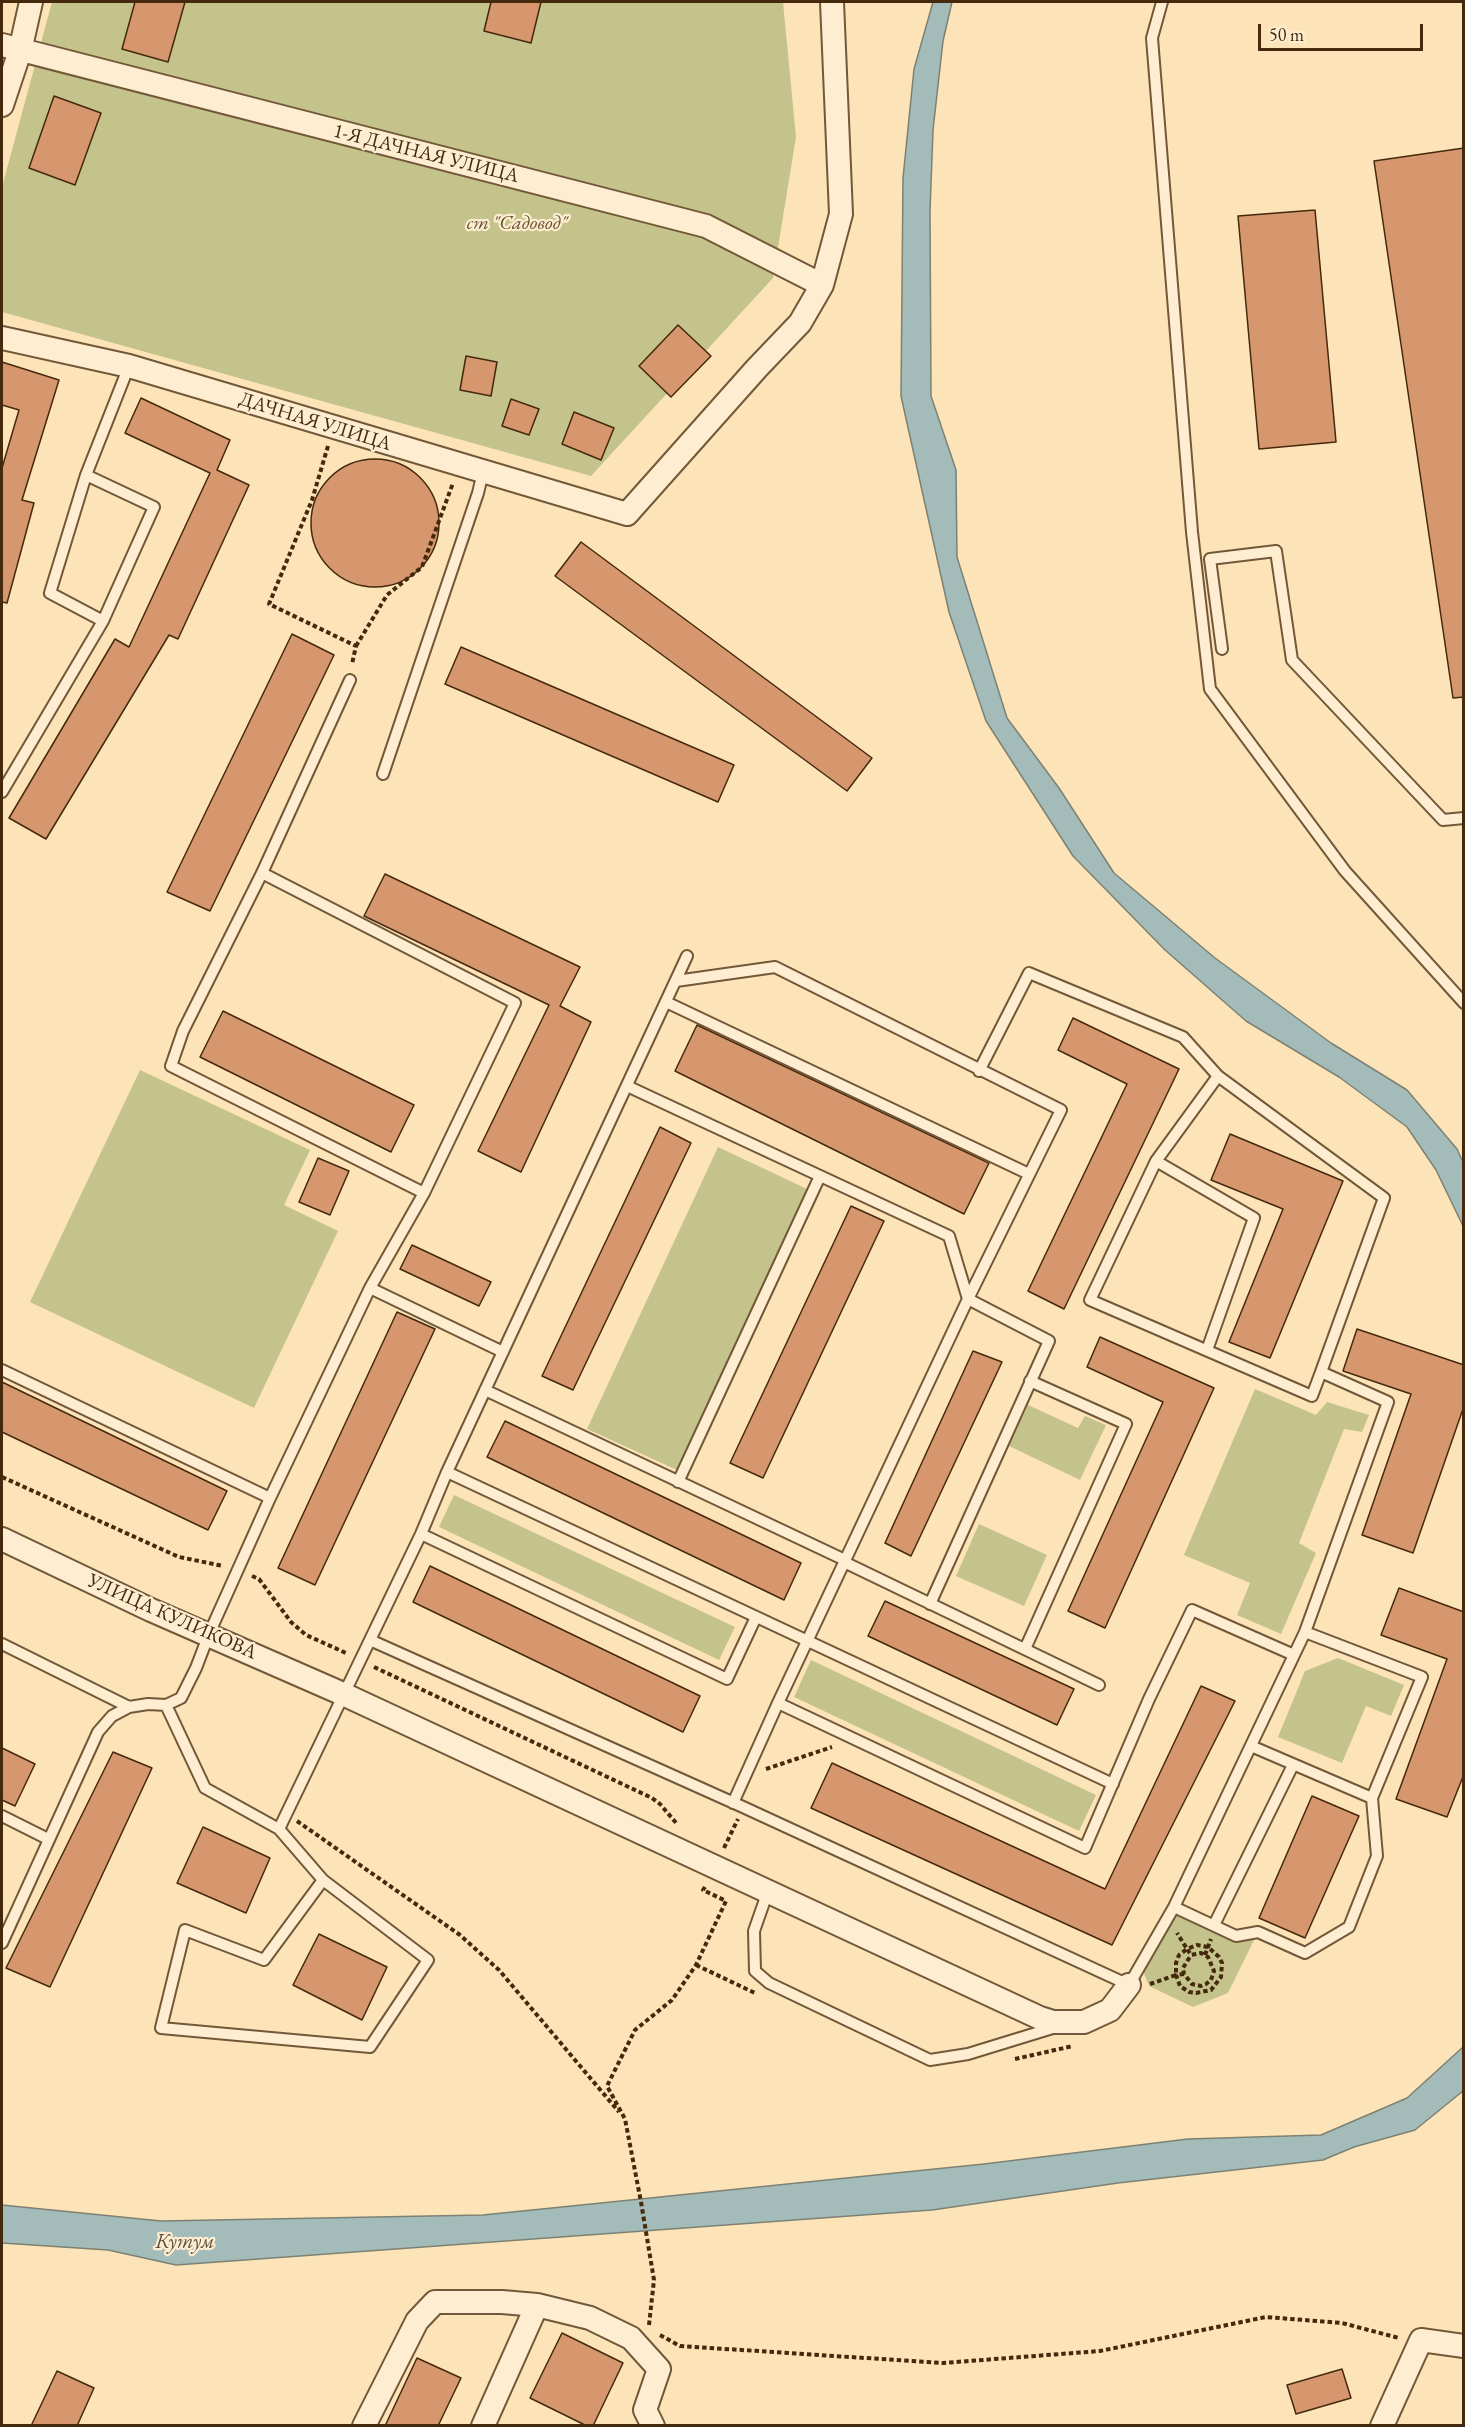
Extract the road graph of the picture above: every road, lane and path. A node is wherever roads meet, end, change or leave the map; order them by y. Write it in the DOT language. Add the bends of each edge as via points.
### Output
graph roads {
  1 [pos="32,2"];
  2 [pos="832,2"];
  3 [pos="1162,2"];
  4 [pos="11,48"];
  5 [pos="2,105"];
  6 [pos="822,285"];
  7 [pos="2,338"];
  8 [pos="129,366"];
  9 [pos="333,428"];
  10 [pos="460,464"];
  11 [pos="483,472"];
  12 [pos="86,475"];
  13 [pos="103,621"];
  14 [pos="356,646"];
  15 [pos="1222,649"];
  16 [pos="350,680"];
  17 [pos="383,774"];
  18 [pos="2,792"];
  19 [pos="1464,818"];
  20 [pos="262,873"];
  21 [pos="687,956"];
  22 [pos="675,981"];
  23 [pos="666,1002"];
  24 [pos="1464,1003"];
  25 [pos="979,1071"];
  26 [pos="1218,1076"];
  27 [pos="627,1086"];
  28 [pos="1156,1161"];
  29 [pos="1029,1174"];
  30 [pos="820,1176"];
  31 [pos="424,1193"];
  32 [pos="370,1288"];
  33 [pos="968,1299"];
  34 [pos="1207,1350"];
  35 [pos="502,1352"];
  36 [pos="2,1370"];
  37 [pos="1321,1372"];
  38 [pos="1030,1382"];
  39 [pos="485,1390"];
  40 [pos="447,1472"];
  41 [pos="678,1482"];
  42 [pos="270,1498"];
  43 [pos="421,1534"];
  44 [pos="2,1539"];
  45 [pos="845,1561"];
  46 [pos="930,1604"];
  47 [pos="756,1617"];
  48 [pos="1305,1632"];
  49 [pos="209,1634"];
  50 [pos="370,1641"];
  51 [pos="807,1641"];
  52 [pos="2,1644"];
  53 [pos="1025,1649"];
  54 [pos="1294,1655"];
  55 [pos="1099,1685"];
  56 [pos="343,1694"];
  57 [pos="778,1703"];
  58 [pos="166,1705"];
  59 [pos="129,1707"];
  60 [pos="855,1739"];
  61 [pos="1251,1746"];
  62 [pos="1293,1765"];
  63 [pos="745,1776"];
  64 [pos="1113,1784"];
  65 [pos="1372,1798"];
  66 [pos="738,1805"];
  67 [pos="286,1814"];
  68 [pos="2,1816"];
  69 [pos="279,1829"];
  70 [pos="48,1839"];
  71 [pos="716,1866"];
  72 [pos="323,1880"];
  73 [pos="768,1891"];
  74 [pos="1174,1907"];
  75 [pos="1214,1925"];
  76 [pos="1174,1929"];
  77 [pos="2,1943"];
  78 [pos="1208,1947"];
  79 [pos="1187,1948"];
  80 [pos="1191,1955"];
  81 [pos="1205,1955"];
  82 [pos="1222,1963"];
  83 [pos="696,1965"];
  84 [pos="1214,1967"];
  85 [pos="1184,1974"];
  86 [pos="1176,1975"];
  87 [pos="1192,1984"];
  88 [pos="1206,1984"];
  89 [pos="1137,1986"];
  90 [pos="1211,1990"];
  91 [pos="1189,1992"];
  92 [pos="759,1996"];
  93 [pos="1075,2032"];
  94 [pos="1003,2061"];
  95 [pos="625,2119"];
  96 [pos="537,2305"];
  97 [pos="649,2329"];
  98 [pos="659,2335"];
  99 [pos="1421,2340"];
  100 [pos="1464,2346"];
  101 [pos="364,2426"];
  102 [pos="483,2426"];
  103 [pos="653,2426"];
  104 [pos="1382,2426"];
  1 -- 4 [label="street"];
  2 -- 6 [label="street" via="841,213"];
  3 -- 24 [label="lane" via="1152,38 1192,532 1210,689 1345,871"];
  4 -- 5 [label="street"];
  4 -- 6 [label="street, 1-Я ДАЧНАЯ УЛИЦА" via="706,226"];
  6 -- 11 [label="street, ДАЧНАЯ УЛИЦА" via="800,323 627,514"];
  7 -- 8 [label="street, ДАЧНАЯ УЛИЦА"];
  8 -- 9 [label="street, ДАЧНАЯ УЛИЦА"];
  8 -- 12 [label="lane"];
  9 -- 10 [label="street, ДАЧНАЯ УЛИЦА"];
  9 -- 14 [label="path" via="312,501 269,604"];
  10 -- 11 [label="street, ДАЧНАЯ УЛИЦА"];
  10 -- 14 [label="path" via="422,567 387,595"];
  11 -- 17 [label="lane"];
  12 -- 13 [label="lane" via="50,593"];
  12 -- 13 [label="lane" via="154,507"];
  13 -- 18 [label="lane"];
  14 -- 16 [label="path"];
  15 -- 19 [label="lane" via="1210,559 1276,552 1292,660 1443,820"];
  16 -- 20 [label="lane"];
  20 -- 31 [label="lane" via="515,1003"];
  20 -- 31 [label="lane" via="183,1031 171,1066"];
  21 -- 22 [label="lane"];
  22 -- 23 [label="lane"];
  22 -- 25 [label="lane" via="775,967"];
  23 -- 27 [label="lane"];
  23 -- 29 [label="lane"];
  25 -- 26 [label="lane" via="1029,973 1183,1037"];
  25 -- 29 [label="lane" via="1061,1110"];
  26 -- 28 [label="lane"];
  26 -- 37 [label="lane" via="1384,1198"];
  27 -- 30 [label="lane"];
  27 -- 35 [label="lane"];
  28 -- 34 [label="lane" via="1254,1218"];
  28 -- 34 [label="lane" via="1090,1300"];
  29 -- 33 [label="lane"];
  30 -- 33 [label="lane" via="949,1236"];
  30 -- 41 [label="lane"];
  31 -- 32 [label="lane"];
  32 -- 35 [label="lane"];
  32 -- 42 [label="lane"];
  33 -- 38 [label="lane" via="1048,1341"];
  33 -- 45 [label="lane"];
  34 -- 37 [label="lane" via="1312,1396"];
  35 -- 39 [label="lane"];
  36 -- 42 [label="lane"];
  37 -- 48 [label="lane" via="1388,1402"];
  38 -- 46 [label="lane"];
  38 -- 53 [label="lane" via="1126,1424"];
  39 -- 40 [label="lane"];
  39 -- 41 [label="lane"];
  40 -- 43 [label="lane"];
  40 -- 47 [label="lane"];
  41 -- 45 [label="lane"];
  42 -- 49 [label="lane"];
  43 -- 47 [label="lane" via="727,1679"];
  43 -- 50 [label="lane"];
  44 -- 49 [label="street, УЛИЦА КУЛИКОВА" via="151,1611"];
  45 -- 46 [label="lane"];
  45 -- 51 [label="lane"];
  46 -- 53 [label="lane"];
  47 -- 51 [label="lane"];
  48 -- 54 [label="lane"];
  48 -- 65 [label="lane" via="1422,1677"];
  49 -- 56 [label="street, УЛИЦА КУЛИКОВА"];
  49 -- 58 [label="lane" via="181,1698"];
  50 -- 56 [label="lane"];
  50 -- 66 [label="lane"];
  51 -- 57 [label="lane"];
  51 -- 64 [label="lane"];
  52 -- 59 [label="lane"];
  53 -- 55 [label="lane"];
  54 -- 61 [label="lane"];
  54 -- 64 [label="lane" via="1192,1610"];
  56 -- 67 [label="lane"];
  56 -- 71 [label="street, УЛИЦА КУЛИКОВА"];
  57 -- 60 [label="lane"];
  57 -- 63 [label="lane"];
  58 -- 59 [label="lane"];
  58 -- 69 [label="lane" via="205,1788"];
  59 -- 70 [label="lane" via="112,1716 98,1732"];
  60 -- 63 [label="path"];
  60 -- 64 [label="lane" via="1084,1848"];
  61 -- 62 [label="lane"];
  61 -- 74 [label="lane"];
  62 -- 65 [label="lane"];
  62 -- 75 [label="lane"];
  63 -- 66 [label="lane"];
  65 -- 75 [label="lane" via="1377,1856 1349,1927 1305,1953 1258,1932 1236,1936"];
  66 -- 71 [label="path"];
  66 -- 89 [label="lane"];
  67 -- 69 [label="lane"];
  67 -- 95 [label="path" via="460,1935 499,1970"];
  68 -- 70 [label="lane"];
  69 -- 72 [label="lane"];
  70 -- 77 [label="lane"];
  71 -- 73 [label="street, УЛИЦА КУЛИКОВА"];
  71 -- 83 [label="path" via="703,1890 726,1901"];
  72 -- 72 [label="lane" via="428,1960 369,2047 161,2028 185,1930 264,1960"];
  73 -- 93 [label="street, УЛИЦА КУЛИКОВА"];
  73 -- 93 [label="lane" via="754,1931 755,1971 769,1983 930,2060"];
  74 -- 75 [label="lane"];
  74 -- 89 [label="lane"];
  76 -- 79 [label="path"];
  78 -- 79 [label="path"];
  78 -- 81 [label="path"];
  78 -- 82 [label="path"];
  79 -- 80 [label="path"];
  79 -- 86 [label="path" via="1179,1955"];
  80 -- 81 [label="path"];
  80 -- 85 [label="path" via="1184,1963"];
  81 -- 84 [label="path"];
  82 -- 84 [label="path"];
  82 -- 90 [label="path" via="1221,1977"];
  83 -- 92 [label="path"];
  83 -- 95 [label="path" via="672,2000 635,2030 606,2086"];
  84 -- 88 [label="path"];
  85 -- 86 [label="path"];
  85 -- 87 [label="path"];
  86 -- 89 [label="path"];
  86 -- 91 [label="path" via="1180,1986"];
  87 -- 88 [label="path"];
  87 -- 91 [label="path"];
  88 -- 90 [label="path"];
  89 -- 93 [label="street" via="1110,2010 1084,2022"];
  90 -- 91 [label="path"];
  93 -- 94 [label="path" via="1073,2045"];
  95 -- 97 [label="path" via="654,2280"];
  96 -- 101 [label="street" via="435,2302 417,2321"];
  96 -- 102 [label="street"];
  96 -- 103 [label="street" via="590,2318 631,2338 659,2369 645,2410"];
  98 -- 99 [label="path" via="680,2346 943,2363 1100,2351 1266,2317 1342,2323 1390,2338"];
  99 -- 100 [label="street"];
  99 -- 104 [label="street"];
}
